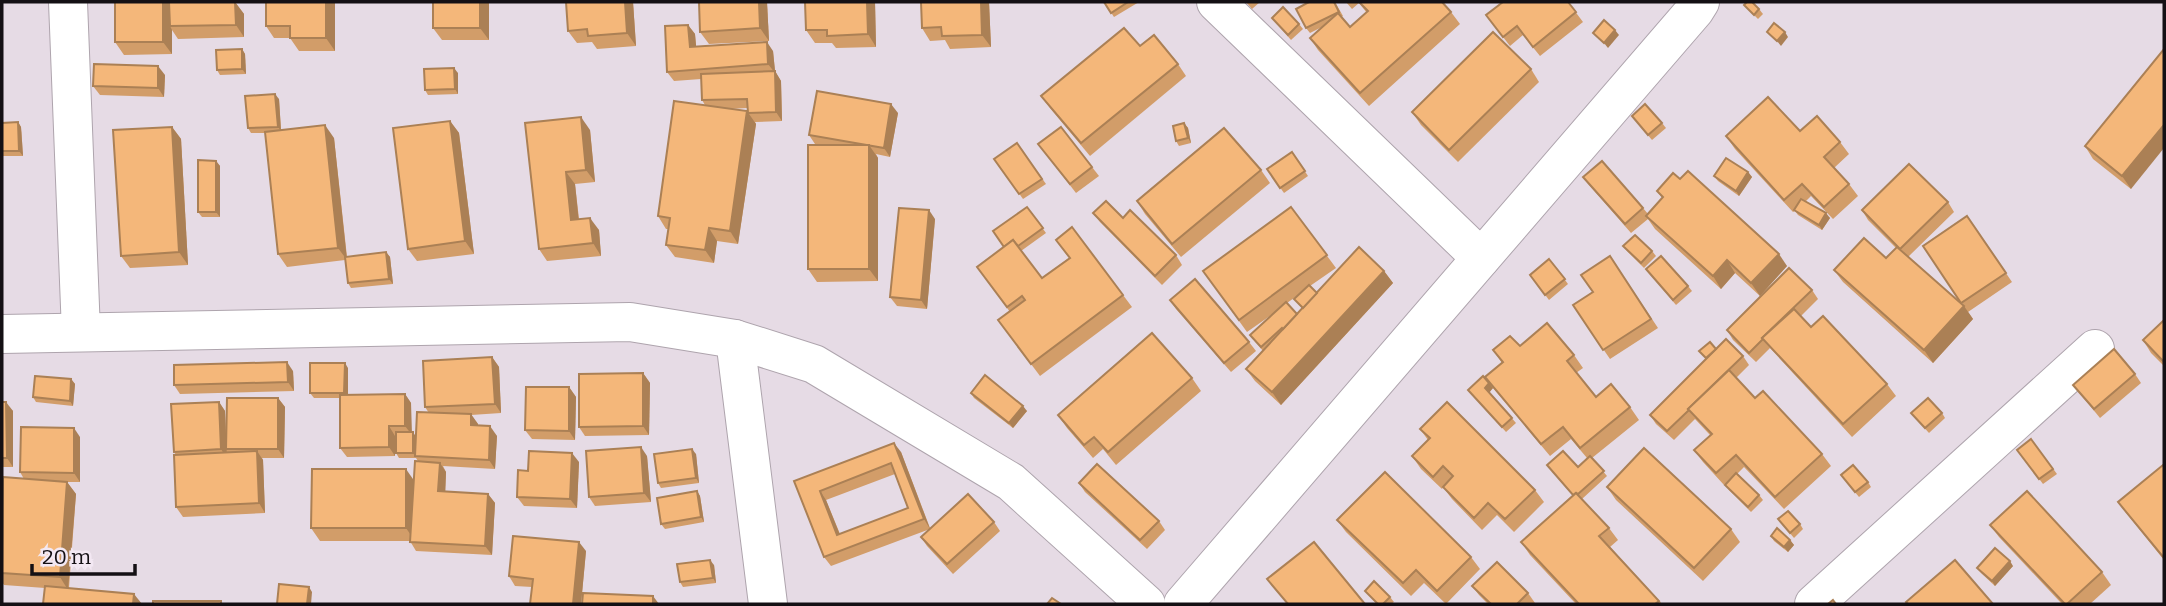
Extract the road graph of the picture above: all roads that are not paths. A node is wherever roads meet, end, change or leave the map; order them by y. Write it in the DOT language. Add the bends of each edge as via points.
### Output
graph roads {
  1 [pos="68,2"];
  2 [pos="1216,2"];
  3 [pos="1700,2"];
  4 [pos="1481,258"];
  5 [pos="81,332"];
  6 [pos="2,334"];
  7 [pos="735,339"];
  8 [pos="2095,349"];
  9 [pos="768,604"];
  10 [pos="1146,604"];
  11 [pos="1183,604"];
  12 [pos="1814,604"];
  1 -- 5 [label="street"];
  2 -- 4 [label="street"];
  3 -- 4 [label="street"];
  4 -- 11 [label="street"];
  5 -- 6 [label="street"];
  5 -- 7 [label="street" via="630,322"];
  7 -- 9 [label="street"];
  7 -- 10 [label="street" via="814,364 1011,482"];
  8 -- 12 [label="street"];
}
